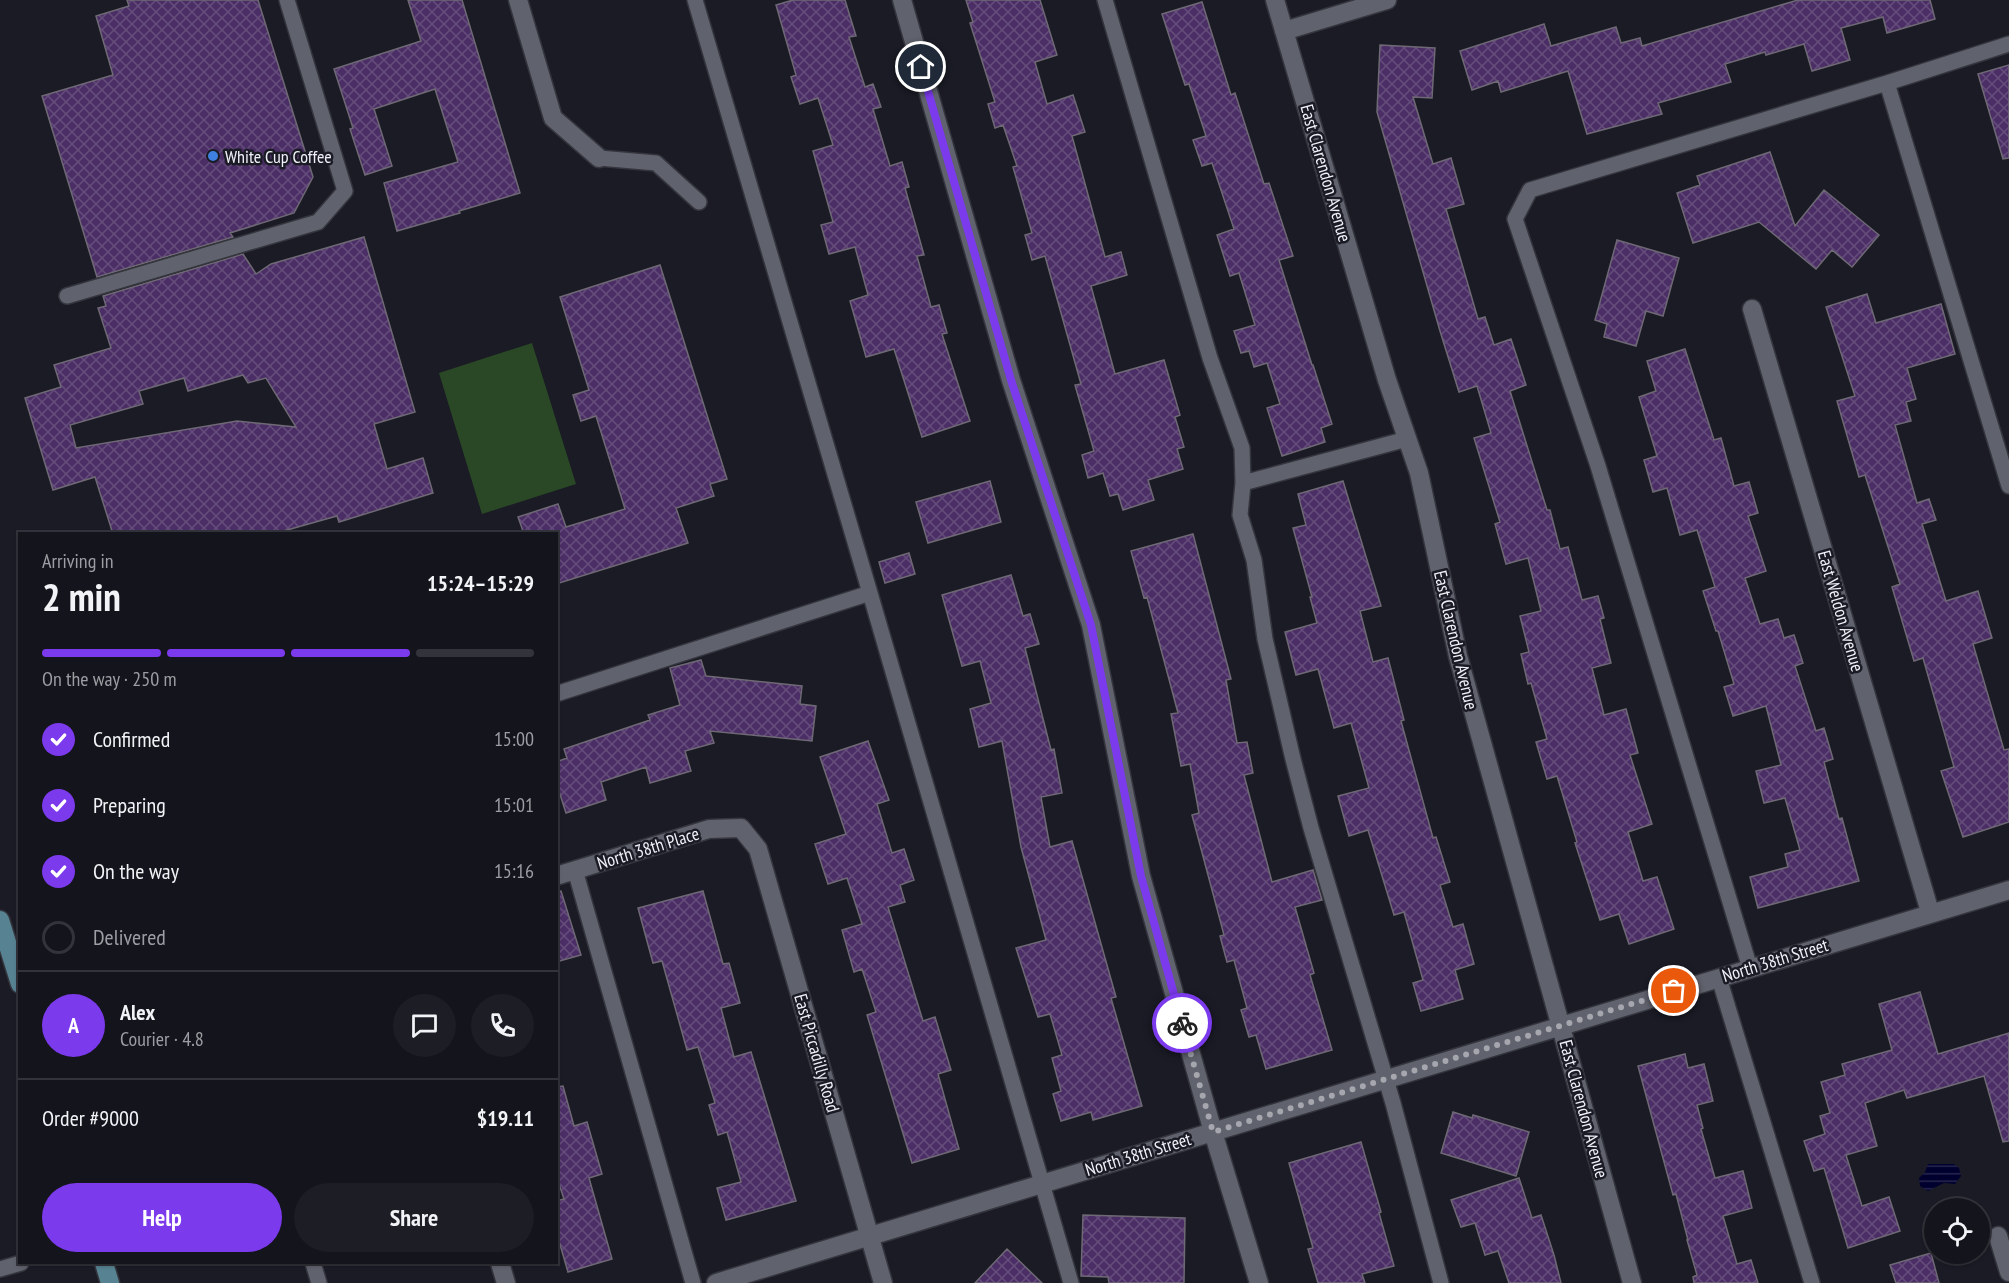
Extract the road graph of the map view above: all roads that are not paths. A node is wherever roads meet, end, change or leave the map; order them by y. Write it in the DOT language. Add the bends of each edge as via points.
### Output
graph roads {
  1 [pos="287,0"];
  2 [pos="518,0"];
  3 [pos="695,0"];
  4 [pos="902,0"];
  5 [pos="1105,0"];
  6 [pos="1275,0"];
  7 [pos="1387,0"];
  8 [pos="1284,31"];
  9 [pos="2009,44"];
  10 [pos="1887,83"];
  11 [pos="599,158"];
  12 [pos="699,202"];
  13 [pos="67,297"];
  14 [pos="1752,309"];
  15 [pos="1407,439"];
  16 [pos="1243,483"];
  17 [pos="2009,486"];
  18 [pos="870,593"];
  19 [pos="558,693"];
  20 [pos="741,828"];
  21 [pos="574,870"];
  22 [pos="558,875"];
  23 [pos="2009,890"];
  24 [pos="1930,912"];
  25 [pos="0,920"];
  26 [pos="1750,968"];
  27 [pos="18,978"];
  28 [pos="1719,978"];
  29 [pos="1560,1026"];
  30 [pos="1386,1079"];
  31 [pos="1213,1132"];
  32 [pos="1043,1183"];
  33 [pos="870,1235"];
  34 [pos="1998,1236"];
  35 [pos="18,1264"];
  36 [pos="104,1264"];
  37 [pos="312,1264"];
  38 [pos="500,1264"];
  39 [pos="0,1269"];
  40 [pos="2009,1272"];
  41 [pos="110,1283"];
  42 [pos="319,1283"];
  43 [pos="506,1283"];
  44 [pos="693,1283"];
  45 [pos="716,1283"];
  46 [pos="883,1283"];
  47 [pos="1071,1283"];
  48 [pos="1259,1283"];
  49 [pos="1441,1283"];
  50 [pos="1632,1283"];
  51 [pos="1812,1283"];
  1 -- 13 [label="lane" via="345,191 318,222"];
  2 -- 11 [label="street" via="553,118"];
  3 -- 18 [label="lane"];
  4 -- 31 [label="street" via="1011,380 1091,625 1141,876"];
  5 -- 16 [label="lane" via="1210,358 1242,448"];
  6 -- 8 [label="street, East Clarendon Avenue"];
  7 -- 8 [label="street"];
  8 -- 15 [label="street, East Clarendon Avenue"];
  9 -- 10 [label="lane"];
  10 -- 17 [label="lane"];
  10 -- 26 [label="lane" via="1530,190 1515,219 1598,466"];
  11 -- 12 [label="lane" via="656,163"];
  14 -- 24 [label="street, East Weldon Avenue"];
  15 -- 16 [label="lane"];
  15 -- 29 [label="street, East Clarendon Avenue" via="1419,473 1458,656"];
  16 -- 30 [label="lane" via="1240,515 1254,560 1265,639 1293,759"];
  18 -- 19 [label="lane"];
  18 -- 32 [label="lane"];
  20 -- 21 [label="street, North 38th Place" via="709,829"];
  20 -- 33 [label="street, East Piccadilly Road" via="758,849"];
  21 -- 22 [label="street, North 38th Place"];
  21 -- 44 [label="lane"];
  23 -- 24 [label="street, North 38th Street"];
  24 -- 26 [label="street, North 38th Street"];
  25 -- 27 [label="main road"];
  26 -- 28 [label="street, North 38th Street"];
  28 -- 29 [label="street, North 38th Street"];
  28 -- 51 [label="lane"];
  29 -- 30 [label="street, North 38th Street"];
  29 -- 50 [label="street, East Clarendon Avenue"];
  30 -- 31 [label="street, North 38th Street"];
  30 -- 49 [label="lane"];
  31 -- 32 [label="street, North 38th Street"];
  31 -- 48 [label="street"];
  32 -- 33 [label="street, North 38th Street"];
  32 -- 47 [label="lane"];
  33 -- 45 [label="street, North 38th Street"];
  33 -- 46 [label="street, East Piccadilly Road"];
  34 -- 40 [label="street"];
  35 -- 39 [label="lane"];
  36 -- 41 [label="main road"];
  37 -- 42 [label="lane"];
  38 -- 43 [label="street"];
}
